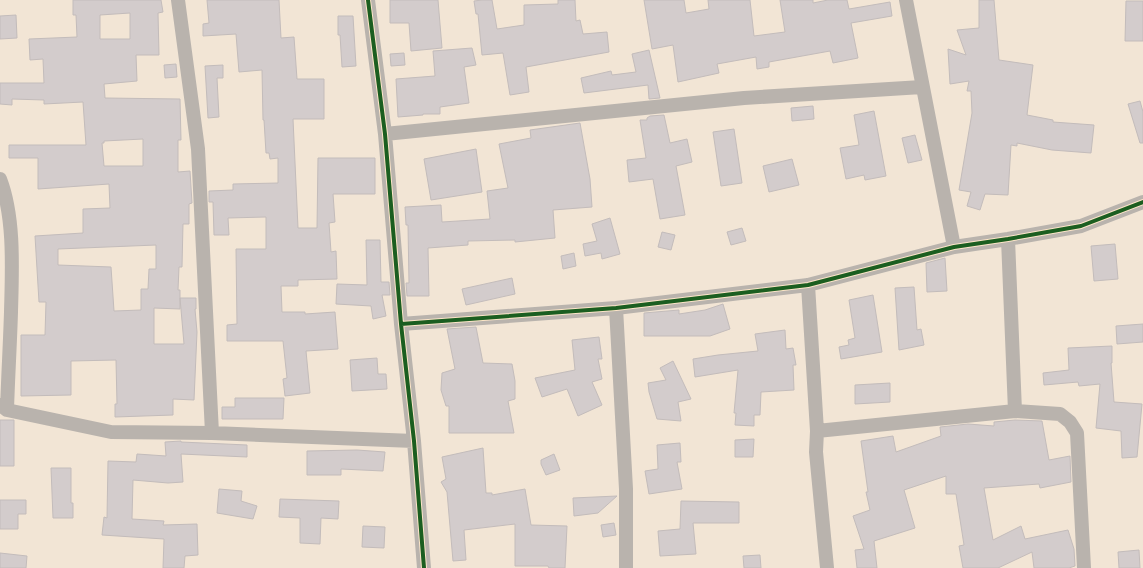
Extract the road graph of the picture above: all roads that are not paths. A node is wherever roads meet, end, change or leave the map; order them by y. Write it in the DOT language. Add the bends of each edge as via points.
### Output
graph roads {
  1 [pos="178,0"];
  2 [pos="368,0"];
  3 [pos="906,0"];
  4 [pos="922,87"];
  5 [pos="385,134"];
  6 [pos="0,179"];
  7 [pos="1143,202"];
  8 [pos="1008,239"];
  9 [pos="954,247"];
  10 [pos="808,285"];
  11 [pos="616,308"];
  12 [pos="401,324"];
  13 [pos="4,407"];
  14 [pos="1014,411"];
  15 [pos="817,432"];
  16 [pos="212,433"];
  17 [pos="414,441"];
  18 [pos="424,568"];
  19 [pos="626,568"];
  20 [pos="827,568"];
  21 [pos="1084,568"];
  1 -- 16 [label="street" via="198,149"];
  2 -- 5 [label="street"];
  3 -- 4 [label="street"];
  4 -- 5 [label="street" via="744,98"];
  4 -- 9 [label="street"];
  5 -- 12 [label="street"];
  6 -- 13 [label="street" via="6,194 12,280"];
  7 -- 8 [label="street" via="1081,226"];
  8 -- 9 [label="street"];
  8 -- 14 [label="street"];
  9 -- 10 [label="street"];
  10 -- 11 [label="street"];
  10 -- 15 [label="street"];
  11 -- 12 [label="street"];
  11 -- 19 [label="street" via="626,490"];
  12 -- 17 [label="street"];
  13 -- 16 [label="street" via="111,432"];
  14 -- 15 [label="street"];
  14 -- 21 [label="street" via="1060,414 1070,422 1076,433"];
  15 -- 20 [label="street" via="816,452"];
  16 -- 17 [label="street"];
  17 -- 18 [label="street"];
}
